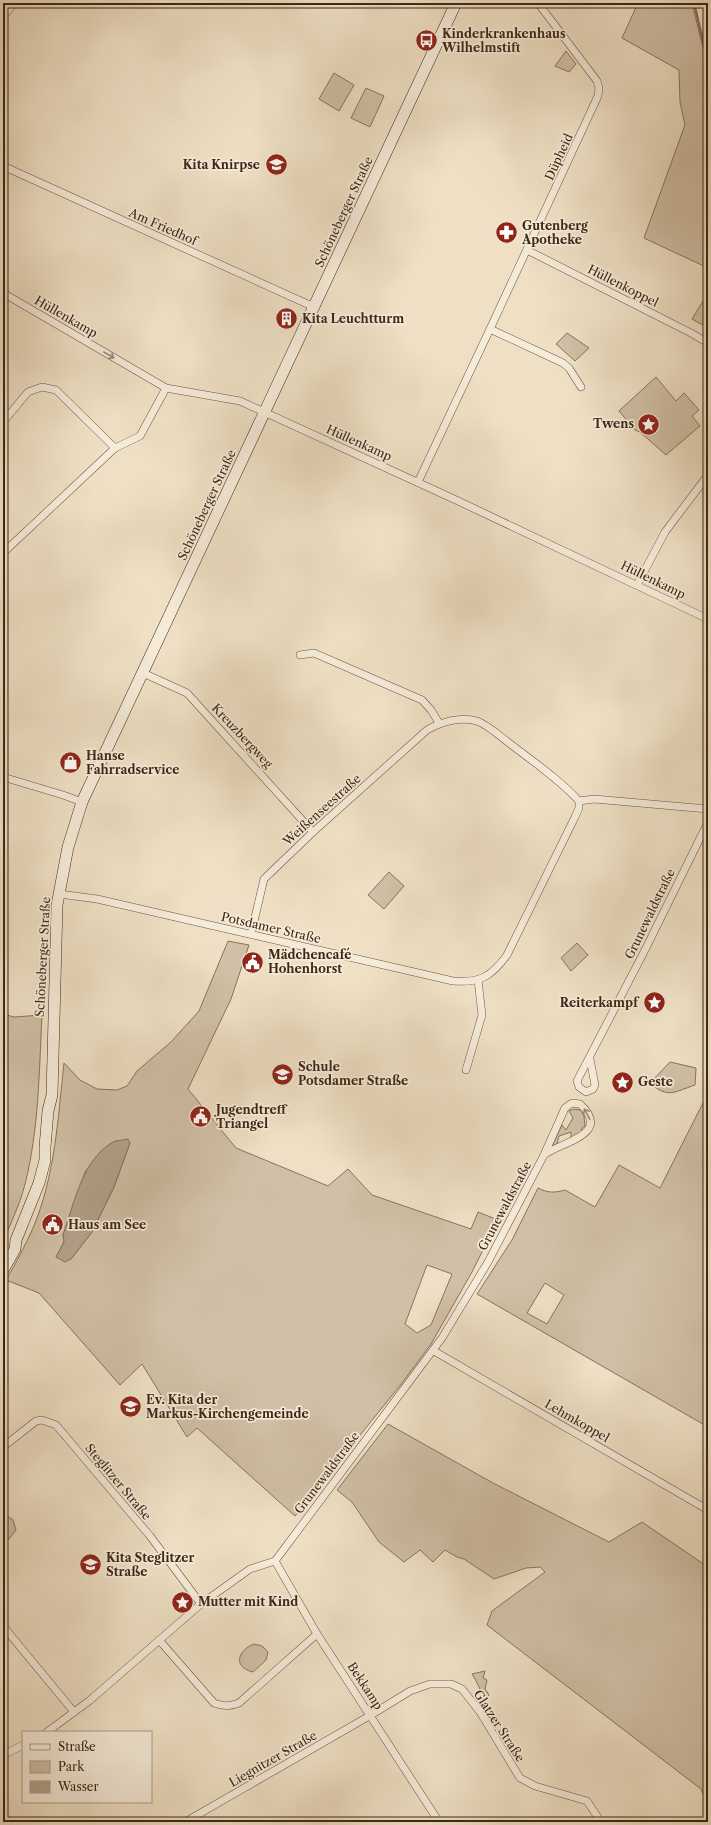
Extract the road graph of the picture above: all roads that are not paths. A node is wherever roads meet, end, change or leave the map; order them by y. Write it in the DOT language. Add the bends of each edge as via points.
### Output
graph roads {
  1 [pos="14,3"];
  2 [pos="295,3"];
  3 [pos="302,3"];
  4 [pos="456,3"];
  5 [pos="538,3"];
  6 [pos="3,17"];
  7 [pos="3,166"];
  8 [pos="527,250"];
  9 [pos="3,293"];
  10 [pos="314,307"];
  11 [pos="490,329"];
  12 [pos="708,343"];
  13 [pos="580,387"];
  14 [pos="166,388"];
  15 [pos="264,412"];
  16 [pos="3,422"];
  17 [pos="116,448"];
  18 [pos="708,475"];
  19 [pos="418,482"];
  20 [pos="3,553"];
  21 [pos="637,585"];
  22 [pos="708,619"];
  23 [pos="300,655"];
  24 [pos="143,673"];
  25 [pos="440,723"];
  26 [pos="3,777"];
  27 [pos="579,801"];
  28 [pos="82,802"];
  29 [pos="708,809"];
  30 [pos="708,822"];
  31 [pos="314,832"];
  32 [pos="59,894"];
  33 [pos="251,934"];
  34 [pos="478,980"];
  35 [pos="590,1059"];
  36 [pos="466,1070"];
  37 [pos="544,1155"];
  38 [pos="16,1240"];
  39 [pos="3,1258"];
  40 [pos="3,1270"];
  41 [pos="434,1351"];
  42 [pos="3,1447"];
  43 [pos="708,1510"];
  44 [pos="275,1560"];
  45 [pos="201,1604"];
  46 [pos="3,1626"];
  47 [pos="317,1634"];
  48 [pos="159,1640"];
  49 [pos="74,1712"];
  50 [pos="371,1715"];
  51 [pos="48,1731"];
  52 [pos="22,1745"];
  53 [pos="3,1755"];
  54 [pos="185,1822"];
  55 [pos="439,1822"];
  56 [pos="601,1822"];
  1 -- 6 [label="street"];
  2 -- 3 [label="street"];
  4 -- 10 [label="street, Schöneberger Straße"];
  5 -- 8 [label="street, Düpheid" via="597,81 599,88 595,105"];
  7 -- 10 [label="street, Am Friedhof"];
  8 -- 11 [label="street, Düpheid"];
  8 -- 12 [label="street, Hüllenkoppel"];
  9 -- 14 [label="street, Hüllenkamp, one-way"];
  10 -- 15 [label="street, Schöneberger Straße"];
  11 -- 13 [label="street" via="563,363 569,368"];
  11 -- 19 [label="street, Düpheid"];
  14 -- 15 [label="street, Hüllenkamp" via="240,401"];
  14 -- 17 [label="street" via="140,436"];
  15 -- 19 [label="street, Hüllenkamp"];
  15 -- 24 [label="street, Schöneberger Straße"];
  16 -- 17 [label="street" via="28,392 42,387 56,390"];
  17 -- 20 [label="street"];
  18 -- 21 [label="street" via="665,532"];
  19 -- 21 [label="street, Hüllenkamp"];
  21 -- 22 [label="street, Hüllenkamp"];
  23 -- 25 [label="street" via="314,653 422,700"];
  24 -- 28 [label="street, Schöneberger Straße"];
  24 -- 31 [label="street, Kreuzbergweg" via="187,693"];
  25 -- 27 [label="street, Weißenseestraße" via="466,720 478,722 493,730"];
  25 -- 31 [label="street, Weißenseestraße" via="427,730"];
  26 -- 28 [label="street"];
  27 -- 29 [label="street" via="594,799"];
  27 -- 34 [label="street, Potsdamer Straße" via="575,817 507,955 491,974"];
  28 -- 32 [label="street, Schöneberger Straße" via="68,847"];
  30 -- 35 [label="street, Grunewaldstraße"];
  31 -- 33 [label="street, Weißenseestraße" via="264,878"];
  32 -- 33 [label="street, Potsdamer Straße" via="97,899"];
  32 -- 38 [label="street, Schöneberger Straße" via="52,1095 45,1147 34,1182 33,1196"];
  33 -- 34 [label="street, Potsdamer Straße" via="453,980"];
  34 -- 36 [label="street" via="482,1015"];
  37 -- 37 [label="street, Grunewaldstraße, one-way" via="585,1134 590,1117 580,1104 572,1103 565,1108"];
  37 -- 41 [label="street, Grunewaldstraße" via="479,1279"];
  38 -- 39 [label="street, Schöneberger Straße"];
  38 -- 40 [label="street, Schöneberger Straße" via="15,1249"];
  41 -- 43 [label="street, Lehmkoppel"];
  41 -- 44 [label="street, Grunewaldstraße"];
  42 -- 45 [label="street, Steglitzer Straße" via="36,1420 56,1425 150,1536"];
  44 -- 45 [label="street" via="250,1569"];
  44 -- 47 [label="street, Bekkamp"];
  45 -- 48 [label="street"];
  46 -- 49 [label="street"];
  47 -- 48 [label="street" via="239,1703 232,1706 214,1703"];
  47 -- 50 [label="street, Bekkamp"];
  48 -- 49 [label="street"];
  49 -- 51 [label="street"];
  50 -- 54 [label="street, Liegnitzer Straße"];
  50 -- 55 [label="street, Bekkamp"];
  50 -- 56 [label="street, Glatzer Straße" via="410,1691 430,1684 451,1684 462,1689 480,1712 520,1778 535,1786 587,1801"];
  52 -- 53 [label="street"];
}
